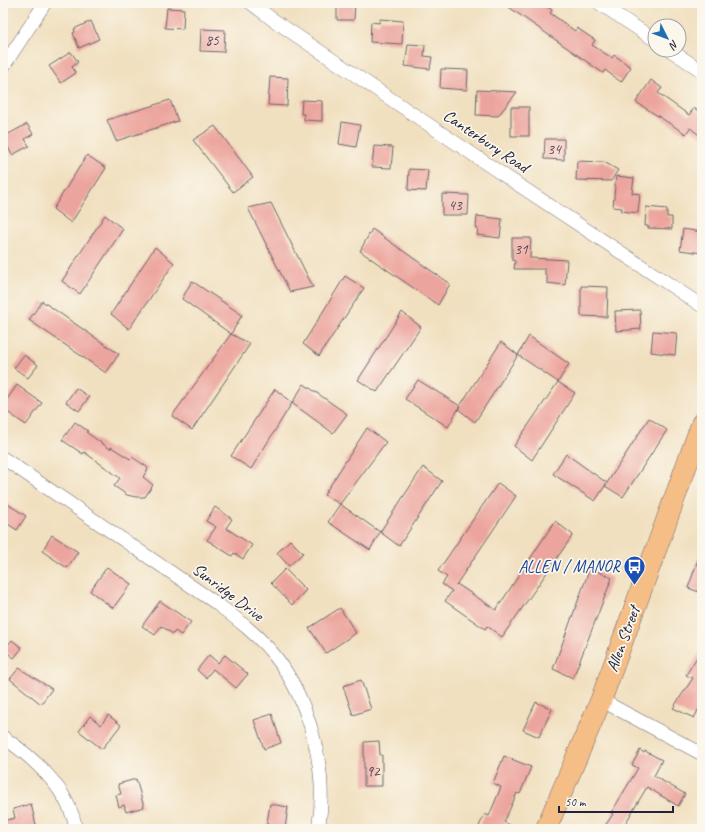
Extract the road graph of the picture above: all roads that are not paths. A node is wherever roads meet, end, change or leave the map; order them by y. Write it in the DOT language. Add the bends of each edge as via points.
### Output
graph roads {
  1 [pos="44,3"];
  2 [pos="251,3"];
  3 [pos="599,3"];
  4 [pos="647,35"];
  5 [pos="682,58"];
  6 [pos="3,67"];
  7 [pos="702,71"];
  8 [pos="702,306"];
  9 [pos="702,423"];
  10 [pos="3,458"];
  11 [pos="601,700"];
  12 [pos="3,737"];
  13 [pos="702,754"];
  14 [pos="76,829"];
  15 [pos="318,829"];
  16 [pos="546,829"];
  1 -- 6 [label="street"];
  2 -- 8 [label="street, Canterbury Road" via="493,168"];
  3 -- 4 [label="street"];
  5 -- 7 [label="street"];
  9 -- 11 [label="main road, Allen Street"];
  10 -- 15 [label="street, Sunridge Drive" via="216,603 266,645 291,681 314,741 322,795"];
  11 -- 13 [label="street"];
  11 -- 16 [label="main road, Allen Street"];
  12 -- 14 [label="street" via="32,759 52,780 68,804"];
}
